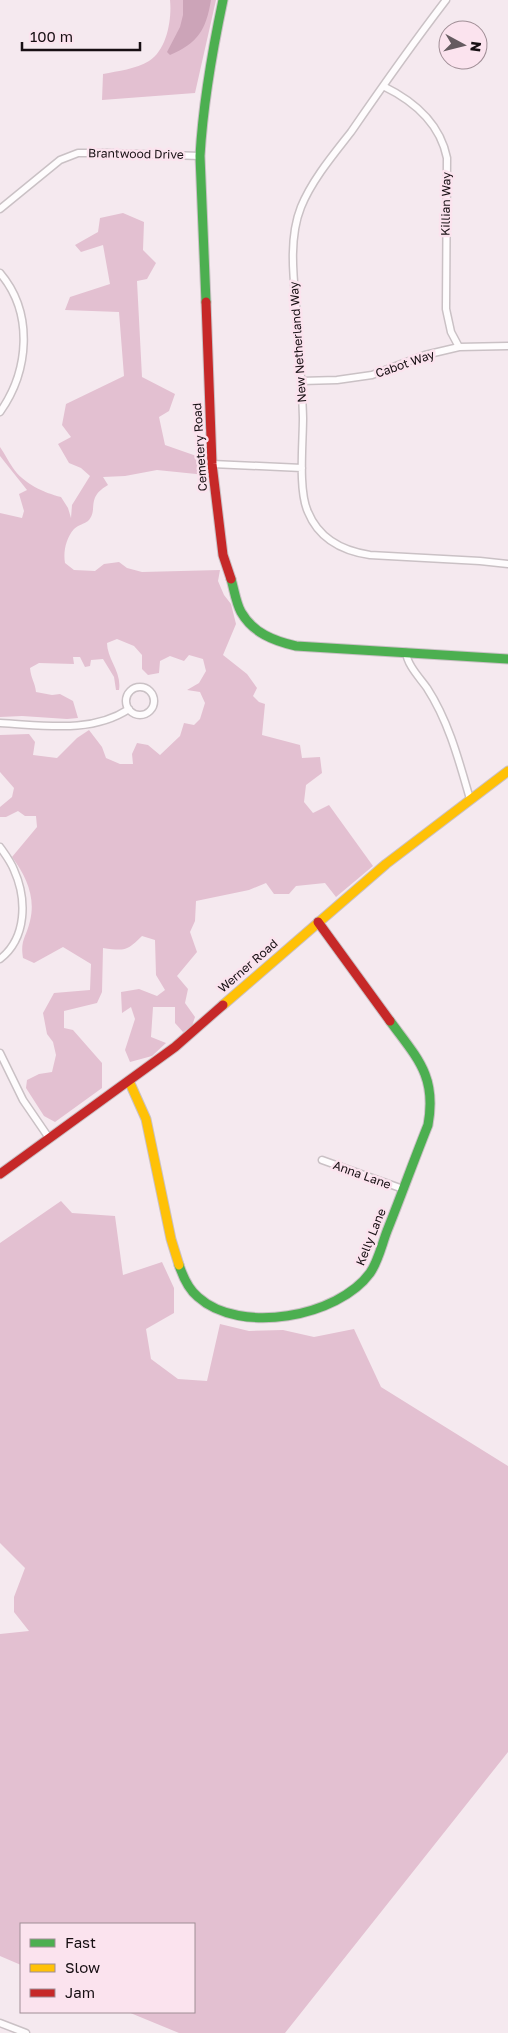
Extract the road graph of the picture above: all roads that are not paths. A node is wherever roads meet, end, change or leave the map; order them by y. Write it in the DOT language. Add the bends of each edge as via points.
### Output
graph roads {
  1 [pos="223,0"];
  2 [pos="446,0"];
  3 [pos="383,86"];
  4 [pos="200,156"];
  5 [pos="0,209"];
  6 [pos="0,272"];
  7 [pos="508,346"];
  8 [pos="459,347"];
  9 [pos="301,381"];
  10 [pos="0,412"];
  11 [pos="212,464"];
  12 [pos="302,468"];
  13 [pos="508,564"];
  14 [pos="406,652"];
  15 [pos="508,659"];
  16 [pos="128,709"];
  17 [pos="0,723"];
  18 [pos="508,771"];
  19 [pos="470,799"];
  20 [pos="0,847"];
  21 [pos="318,922"];
  22 [pos="0,959"];
  23 [pos="0,1053"];
  24 [pos="129,1081"];
  25 [pos="50,1138"];
  26 [pos="322,1160"];
  27 [pos="0,1174"];
  28 [pos="403,1189"];
  29 [pos="0,2023"];
  30 [pos="26,2033"];
  1 -- 4 [label="street, Cemetery Road" via="206,80"];
  2 -- 3 [label="street, New Netherland Way"];
  3 -- 8 [label="street, Killian Way" via="412,104 428,119 444,144 447,158 446,309 451,332"];
  3 -- 9 [label="street, New Netherland Way" via="300,208 293,272"];
  4 -- 5 [label="street, Brantwood Drive" via="78,154 60,160"];
  4 -- 11 [label="street, Cemetery Road"];
  6 -- 10 [label="street" via="18,306 24,332 24,350 14,388"];
  7 -- 8 [label="street, Cabot Way"];
  8 -- 9 [label="street, Cabot Way" via="425,355 372,375"];
  9 -- 12 [label="street, New Netherland Way"];
  11 -- 12 [label="street"];
  11 -- 14 [label="street, Cemetery Road" via="222,555 241,612 252,628 272,640 296,646"];
  12 -- 13 [label="street, New Netherland Way" via="307,511 319,531 336,546 370,555"];
  14 -- 15 [label="street, Cemetery Road"];
  14 -- 19 [label="street" via="451,737"];
  16 -- 16 [label="street" via="139,715 150,711 153,700 150,692 143,688 132,690 127,697"];
  16 -- 17 [label="street" via="111,719 87,726"];
  18 -- 19 [label="street, Werner Road"];
  19 -- 21 [label="street, Werner Road"];
  20 -- 22 [label="street" via="14,869 23,909 21,927 13,944"];
  21 -- 24 [label="street, Werner Road" via="175,1047"];
  21 -- 28 [label="street, Kelly Lane" via="419,1060 429,1079 433,1101 428,1126"];
  23 -- 25 [label="street" via="23,1100"];
  24 -- 25 [label="street, Werner Road"];
  24 -- 28 [label="street, Kelly Lane" via="146,1118 181,1276 195,1296 217,1310 240,1316 270,1317 306,1312 336,1303 358,1289 371,1272"];
  25 -- 27 [label="street, Werner Road"];
  26 -- 28 [label="street, Anna Lane"];
  29 -- 30 [label="street"];
}
